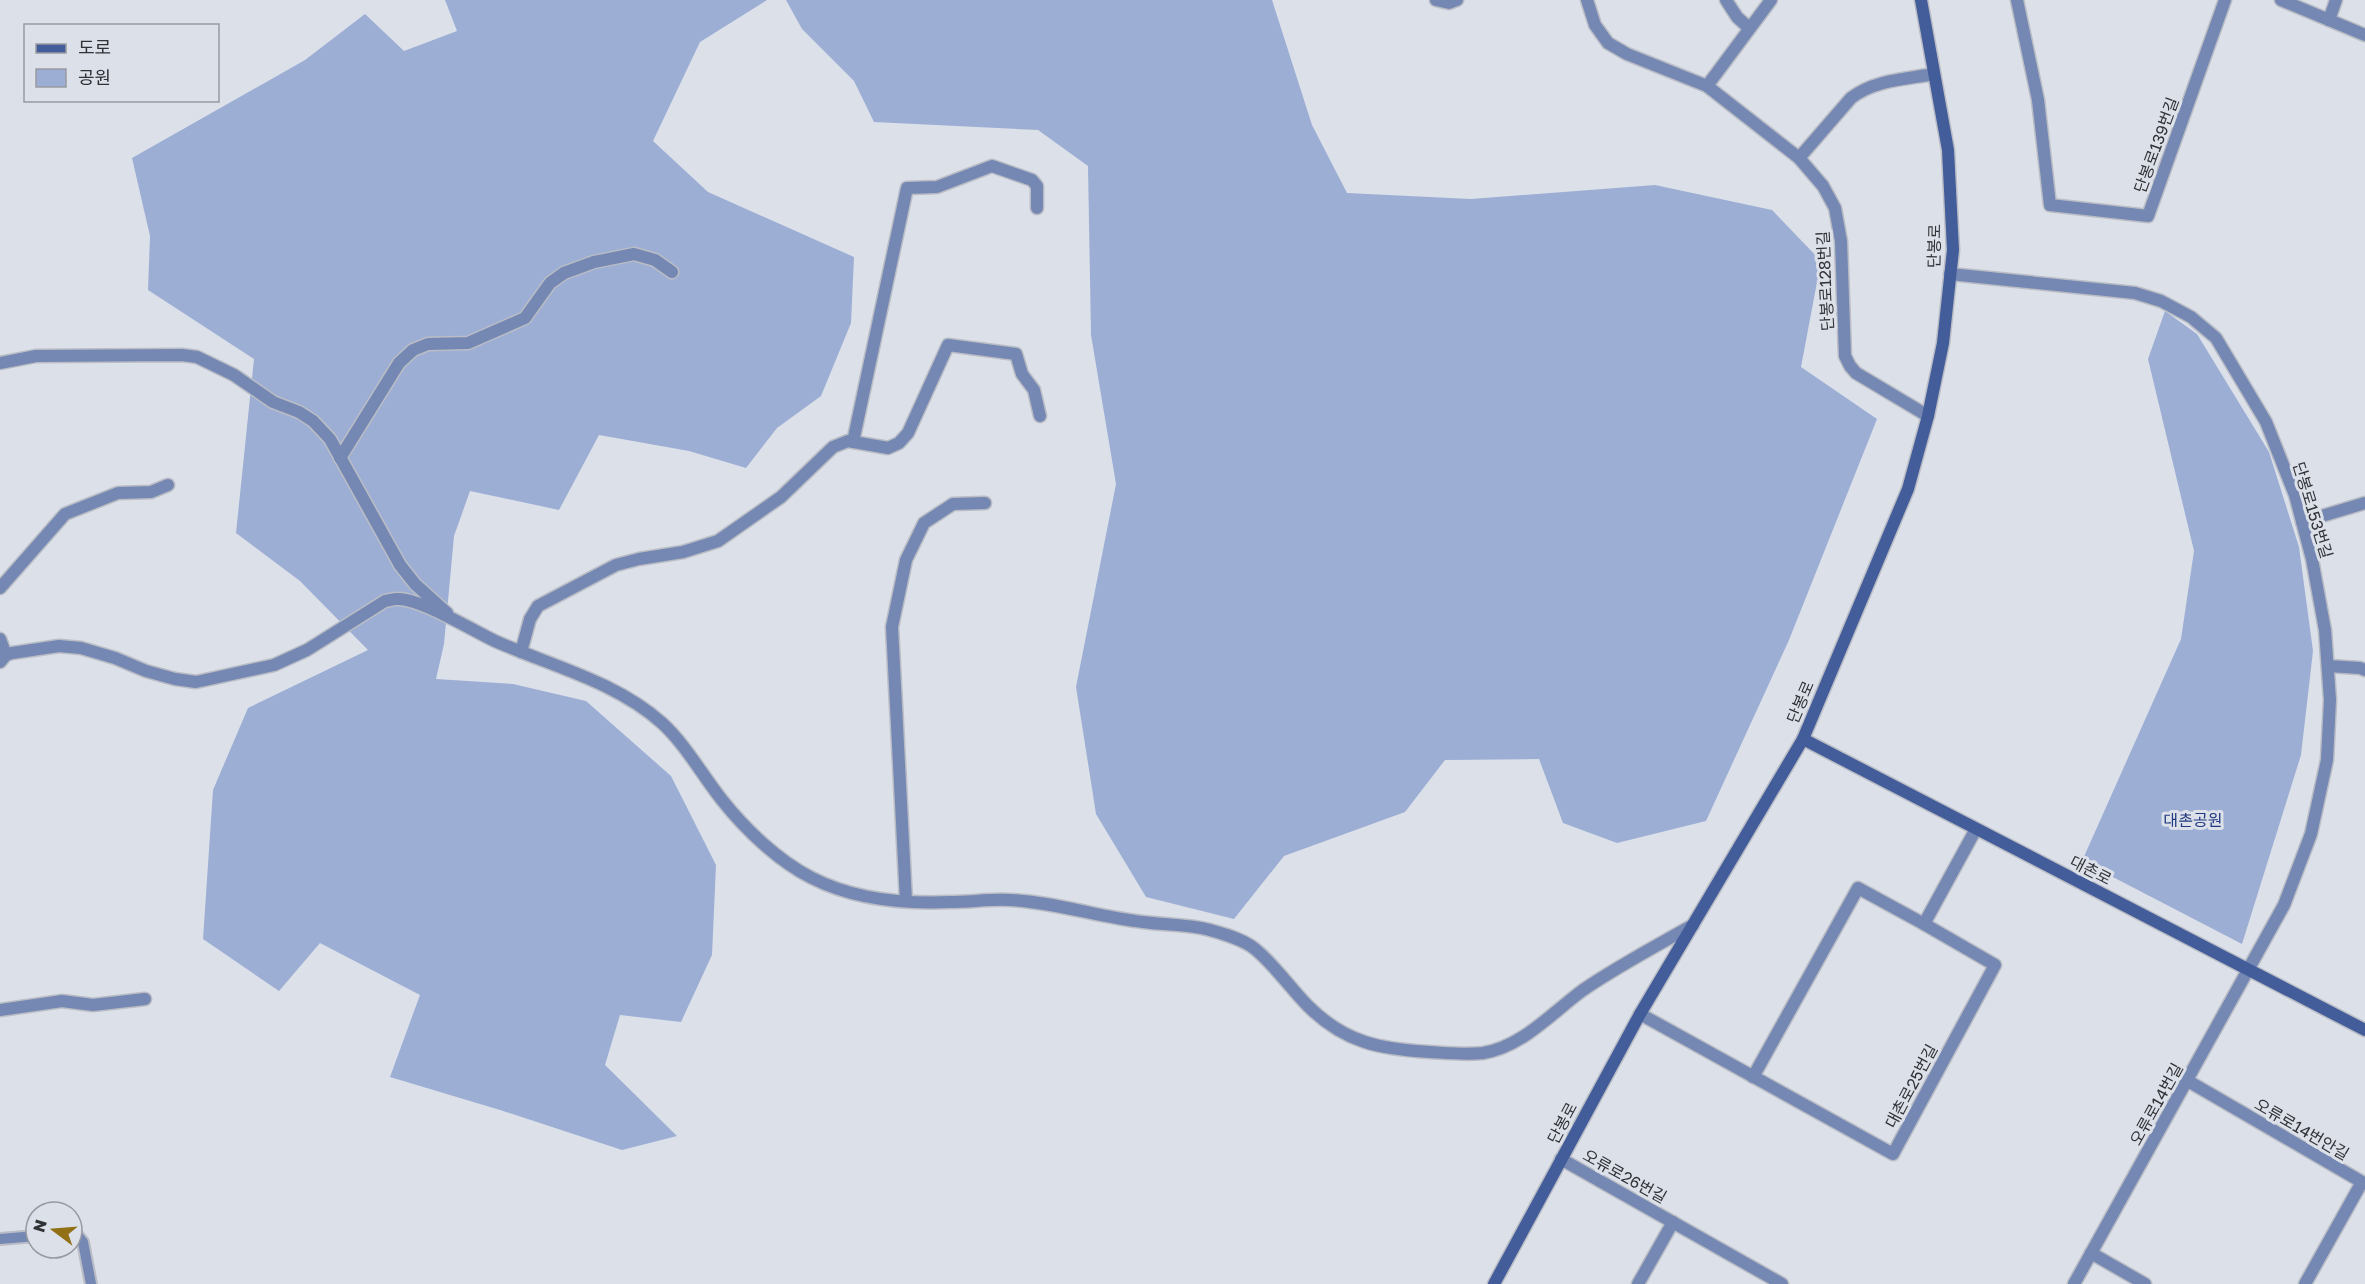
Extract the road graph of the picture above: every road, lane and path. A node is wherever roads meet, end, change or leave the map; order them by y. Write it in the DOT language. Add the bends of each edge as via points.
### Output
graph roads {
  1 [pos="1436,0"];
  2 [pos="1457,0"];
  3 [pos="1587,0"];
  4 [pos="1726,0"];
  5 [pos="1771,0"];
  6 [pos="1921,0"];
  7 [pos="2017,0"];
  8 [pos="2225,0"];
  9 [pos="2281,0"];
  10 [pos="2336,0"];
  11 [pos="2329,20"];
  12 [pos="1749,28"];
  13 [pos="2365,35"];
  14 [pos="1934,74"];
  15 [pos="1707,86"];
  16 [pos="1799,158"];
  17 [pos="1037,208"];
  18 [pos="672,272"];
  19 [pos="1950,274"];
  20 [pos="0,363"];
  21 [pos="1040,416"];
  22 [pos="1928,416"];
  23 [pos="854,442"];
  24 [pos="340,458"];
  25 [pos="168,485"];
  26 [pos="2365,502"];
  27 [pos="985,503"];
  28 [pos="2302,522"];
  29 [pos="0,588"];
  30 [pos="454,620"];
  31 [pos="0,639"];
  32 [pos="521,652"];
  33 [pos="3,658"];
  34 [pos="2328,666"];
  35 [pos="2365,670"];
  36 [pos="1803,739"];
  37 [pos="1976,829"];
  38 [pos="906,901"];
  39 [pos="1924,924"];
  40 [pos="1692,925"];
  41 [pos="2248,970"];
  42 [pos="145,999"];
  43 [pos="0,1010"];
  44 [pos="1640,1014"];
  45 [pos="2365,1030"];
  46 [pos="1754,1077"];
  47 [pos="2188,1081"];
  48 [pos="1561,1159"];
  49 [pos="1673,1222"];
  50 [pos="24,1237"];
  51 [pos="0,1239"];
  52 [pos="84,1251"];
  53 [pos="2091,1253"];
  54 [pos="91,1284"];
  55 [pos="1494,1284"];
  56 [pos="1638,1284"];
  57 [pos="1782,1284"];
  58 [pos="2074,1284"];
  59 [pos="2145,1284"];
  60 [pos="2305,1284"];
  1 -- 2 [label="street"];
  3 -- 15 [label="street, 단봉로128번길" via="1595,25 1617,49"];
  4 -- 12 [label="street"];
  5 -- 12 [label="street"];
  6 -- 14 [label="street, 단봉로"];
  7 -- 8 [label="street, 단봉로139번길" via="2038,100 2050,206 2148,216"];
  9 -- 11 [label="street"];
  10 -- 11 [label="street"];
  11 -- 13 [label="street"];
  12 -- 15 [label="street"];
  14 -- 16 [label="street" via="1860,91"];
  14 -- 19 [label="street, 단봉로" via="1948,150 1953,250"];
  15 -- 16 [label="street, 단봉로128번길"];
  16 -- 22 [label="street, 단봉로128번길" via="1823,186 1835,208 1841,241 1845,356 1856,373"];
  17 -- 23 [label="street" via="1037,186 1032,180 992,166 937,187 907,188"];
  18 -- 24 [label="street" via="655,260 634,254 594,262 550,283 525,318 468,343 428,344 413,350 399,363"];
  19 -- 22 [label="street, 단봉로" via="1943,343"];
  19 -- 28 [label="street, 단봉로153번길" via="2135,292 2192,317 2216,338 2266,422"];
  20 -- 24 [label="street" via="36,356 196,357 313,421 330,439"];
  21 -- 23 [label="street" via="1034,390 1022,374 1016,354 948,345 908,433 899,443 888,448"];
  22 -- 36 [label="street, 단봉로" via="1908,489"];
  23 -- 32 [label="street" via="833,447 781,498 718,541 616,565 538,606"];
  24 -- 30 [label="street" via="400,565"];
  25 -- 29 [label="street" via="151,492 118,493 64,514"];
  26 -- 28 [label="street"];
  27 -- 38 [label="street" via="953,504 924,523 906,560 894,616"];
  28 -- 34 [label="street, 단봉로153번길" via="2312,558"];
  30 -- 32 [label="street"];
  30 -- 33 [label="street" via="399,598 385,601 307,650 274,665 196,682 146,672 81,648 59,646"];
  31 -- 33 [label="street"];
  32 -- 38 [label="street" via="615,691 663,724 723,802 789,864 844,891"];
  34 -- 35 [label="street"];
  34 -- 41 [label="street, 단봉로153번길" via="2327,760 2311,834 2284,905"];
  36 -- 37 [label="street, 대촌로"];
  36 -- 40 [label="street, 단봉로"];
  37 -- 39 [label="street"];
  37 -- 41 [label="street, 대촌로"];
  38 -- 40 [label="street" via="1026,901 1207,929 1254,947 1311,1008 1347,1035 1370,1045 1457,1053 1483,1053 1503,1047 1585,989"];
  39 -- 46 [label="street, 대촌로25번길" via="1858,888"];
  39 -- 46 [label="street, 대촌로25번길" via="1995,965 1893,1154"];
  40 -- 44 [label="street, 단봉로"];
  41 -- 45 [label="street, 대촌로"];
  41 -- 47 [label="street, 오류로14번길"];
  42 -- 43 [label="street" via="93,1005 62,1001"];
  44 -- 46 [label="street, 대촌로25번길"];
  44 -- 48 [label="street, 단봉로"];
  47 -- 53 [label="street, 오류로14번길"];
  47 -- 60 [label="street, 오류로14번안길" via="2362,1182"];
  48 -- 49 [label="street, 오류로26번길"];
  48 -- 55 [label="street, 단봉로"];
  49 -- 56 [label="street, 오류로26번길"];
  49 -- 57 [label="street, 오류로26번길"];
  50 -- 51 [label="lane"];
  52 -- 54 [label="lane"];
  53 -- 58 [label="street, 오류로14번길"];
  53 -- 59 [label="street"];
}
